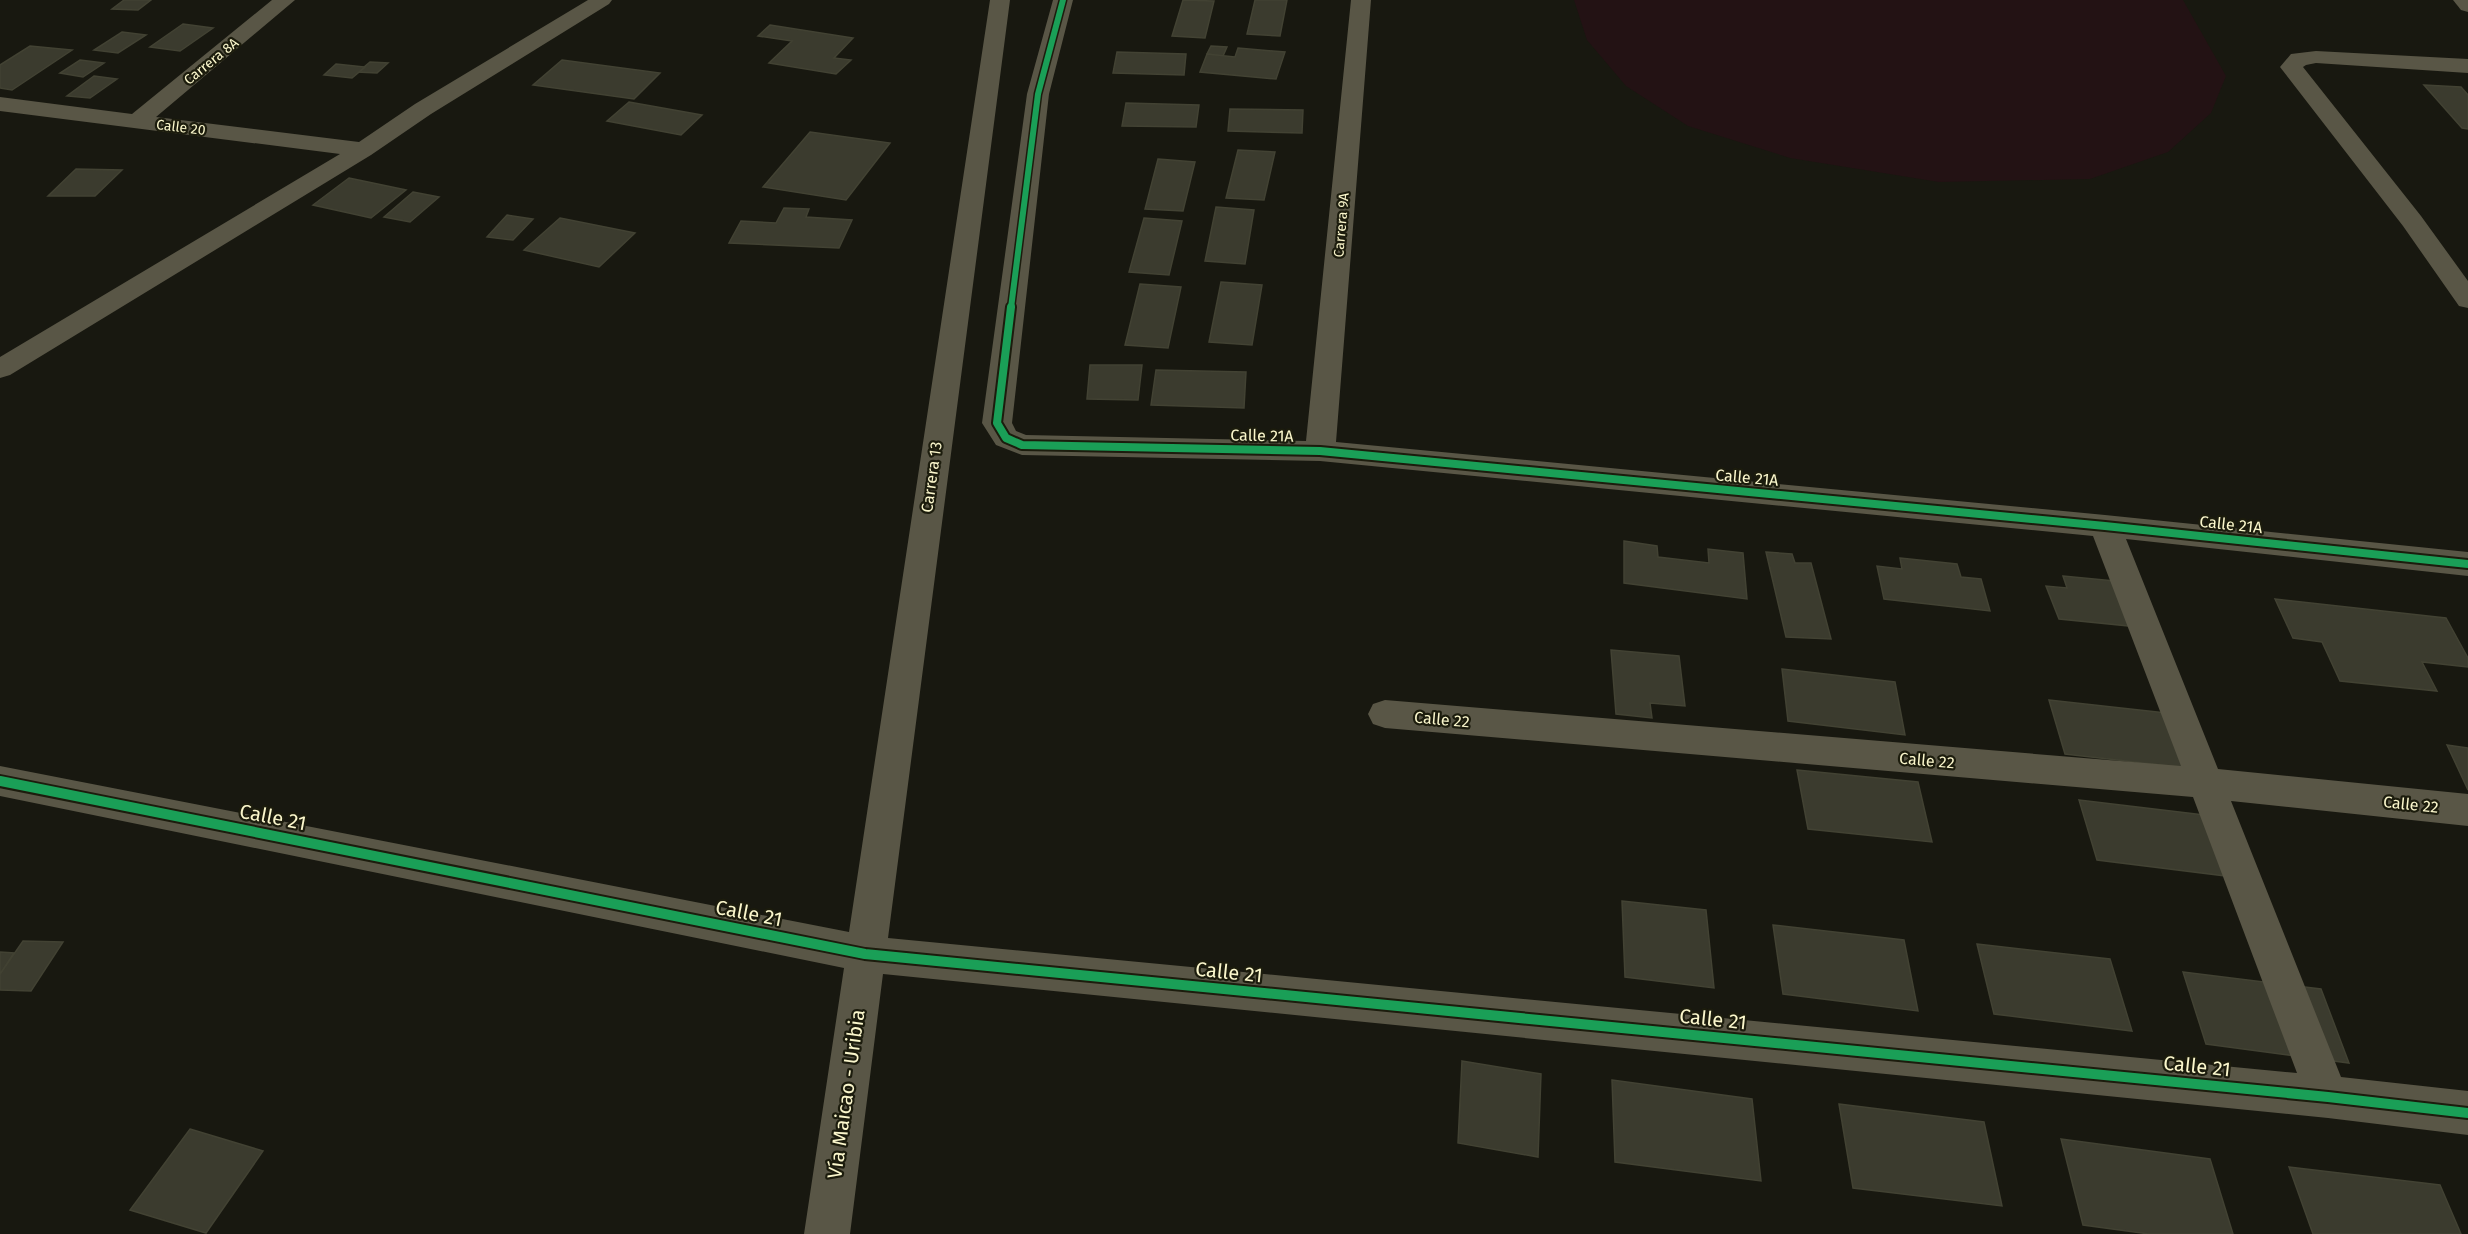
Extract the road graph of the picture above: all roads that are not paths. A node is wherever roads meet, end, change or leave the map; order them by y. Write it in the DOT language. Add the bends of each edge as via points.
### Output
graph roads {
  1 [pos="285,0"];
  2 [pos="602,0"];
  3 [pos="1000,0"];
  4 [pos="1063,0"];
  5 [pos="1361,0"];
  6 [pos="2463,0"];
  7 [pos="2468,6"];
  8 [pos="2468,66"];
  9 [pos="0,104"];
  10 [pos="137,121"];
  11 [pos="363,150"];
  12 [pos="2468,300"];
  13 [pos="0,369"];
  14 [pos="1320,451"];
  15 [pos="2105,526"];
  16 [pos="2468,564"];
  17 [pos="1385,714"];
  18 [pos="0,781"];
  19 [pos="2206,783"];
  20 [pos="2468,810"];
  21 [pos="865,954"];
  22 [pos="2328,1097"];
  23 [pos="2468,1113"];
  24 [pos="827,1234"];
  1 -- 10 [label="street, Carrera 8A"];
  2 -- 11 [label="street"];
  3 -- 21 [label="street, Carrera 13"];
  4 -- 14 [label="street, Calle 21A" via="1038,94 997,423 1006,438 1022,445"];
  5 -- 14 [label="street, Carrera 9A"];
  6 -- 7 [label="street"];
  8 -- 12 [label="street" via="2316,57 2299,59 2291,67 2412,221"];
  9 -- 10 [label="street, Calle 20"];
  10 -- 11 [label="street, Calle 20"];
  11 -- 13 [label="street"];
  14 -- 15 [label="street, Calle 21A"];
  15 -- 16 [label="street, Calle 21A"];
  15 -- 19 [label="street"];
  17 -- 19 [label="street, Calle 22"];
  18 -- 21 [label="street, Calle 21"];
  19 -- 20 [label="street, Calle 22"];
  19 -- 22 [label="street"];
  21 -- 22 [label="street, Calle 21"];
  21 -- 24 [label="street, Vía Maicao - Uribia"];
  22 -- 23 [label="street, Calle 21"];
}
